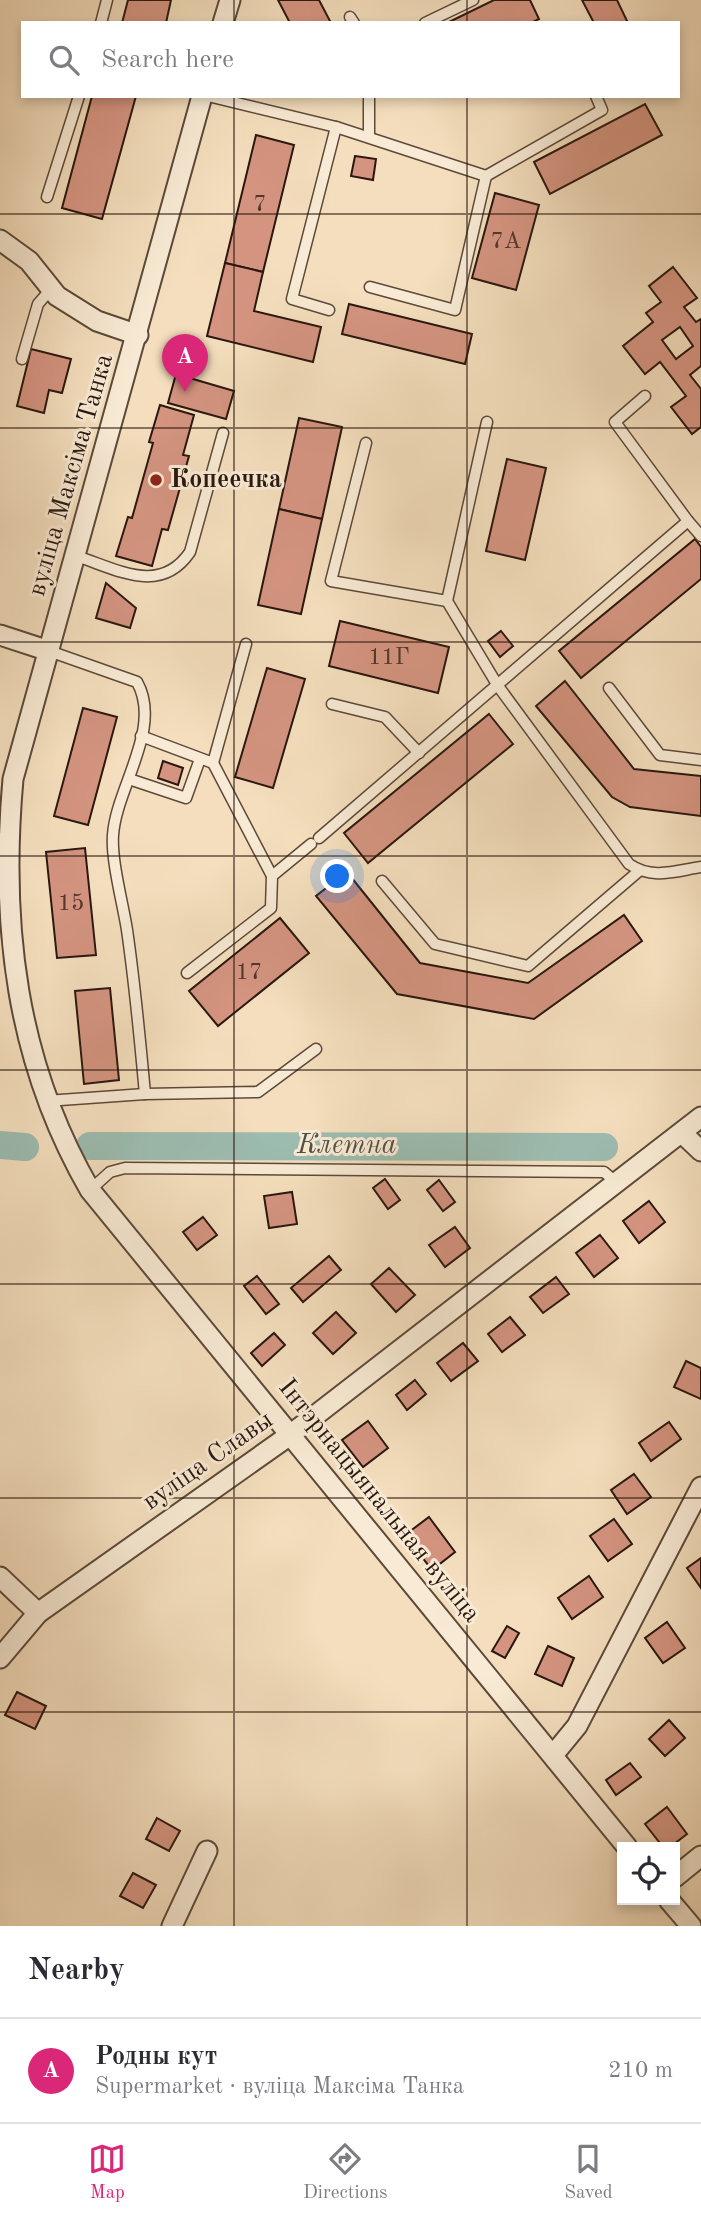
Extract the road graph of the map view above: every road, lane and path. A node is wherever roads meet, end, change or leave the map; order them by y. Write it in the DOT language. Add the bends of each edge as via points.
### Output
graph roads {
  1 [pos="107,0"];
  2 [pos="230,0"];
  3 [pos="473,0"];
  4 [pos="102,21"];
  5 [pos="224,21"];
  6 [pos="429,21"];
  7 [pos="78,98"];
  8 [pos="201,98"];
  9 [pos="216,98"];
  10 [pos="369,98"];
  11 [pos="597,98"];
  12 [pos="337,127"];
  13 [pos="369,137"];
  14 [pos="486,176"];
  15 [pos="47,197"];
  16 [pos="0,240"];
  17 [pos="370,287"];
  18 [pos="51,289"];
  19 [pos="329,310"];
  20 [pos="138,335"];
  21 [pos="22,359"];
  22 [pos="645,396"];
  23 [pos="487,422"];
  24 [pos="223,433"];
  25 [pos="366,443"];
  26 [pos="688,521"];
  27 [pos="701,536"];
  28 [pos="76,556"];
  29 [pos="447,601"];
  30 [pos="0,635"];
  31 [pos="246,644"];
  32 [pos="49,651"];
  33 [pos="498,686"];
  34 [pos="609,688"];
  35 [pos="332,704"];
  36 [pos="141,736"];
  37 [pos="419,753"];
  38 [pos="200,759"];
  39 [pos="701,760"];
  40 [pos="213,763"];
  41 [pos="129,779"];
  42 [pos="701,867"];
  43 [pos="639,871"];
  44 [pos="272,876"];
  45 [pos="382,881"];
  46 [pos="187,973"];
  47 [pos="316,1049"];
  48 [pos="145,1094"];
  49 [pos="45,1101"];
  50 [pos="701,1118"];
  51 [pos="682,1133"];
  52 [pos="701,1151"];
  53 [pos="617,1183"];
  54 [pos="90,1190"];
  55 [pos="290,1435"];
  56 [pos="701,1487"];
  57 [pos="0,1577"];
  58 [pos="38,1613"];
  59 [pos="0,1658"];
  60 [pos="554,1754"];
  61 [pos="623,1842"];
  62 [pos="207,1851"];
  63 [pos="701,1856"];
  64 [pos="680,1873"];
  65 [pos="673,1905"];
  66 [pos="172,1926"];
  67 [pos="691,1926"];
  1 -- 4 [label="lane"];
  2 -- 5 [label="street"];
  3 -- 6 [label="lane"];
  7 -- 15 [label="lane"];
  8 -- 20 [label="street, вуліца Максіма Танка"];
  9 -- 12 [label="lane"];
  10 -- 13 [label="lane"];
  11 -- 14 [label="lane" via="602,110"];
  12 -- 13 [label="lane"];
  12 -- 19 [label="lane" via="292,299"];
  13 -- 14 [label="lane"];
  14 -- 17 [label="lane" via="455,310"];
  16 -- 18 [label="street" via="29,261"];
  18 -- 20 [label="street" via="97,321"];
  18 -- 21 [label="lane" via="38,304"];
  20 -- 28 [label="street, вуліца Максіма Танка"];
  22 -- 26 [label="lane" via="615,422"];
  23 -- 29 [label="lane"];
  24 -- 28 [label="lane" via="190,552 179,568 151,579"];
  25 -- 29 [label="lane" via="331,581"];
  26 -- 27 [label="lane"];
  26 -- 33 [label="lane"];
  28 -- 32 [label="street, вуліца Максіма Танка"];
  29 -- 33 [label="lane"];
  30 -- 32 [label="street"];
  31 -- 40 [label="lane"];
  32 -- 36 [label="lane" via="137,682 146,710"];
  32 -- 49 [label="street, вуліца Максіма Танка" via="13,779 3,847 2,901 12,981 30,1062"];
  33 -- 37 [label="lane"];
  33 -- 43 [label="lane" via="600,828"];
  34 -- 39 [label="lane" via="660,755"];
  35 -- 37 [label="lane" via="385,717"];
  36 -- 38 [label="lane"];
  36 -- 41 [label="lane"];
  37 -- 44 [label="lane"];
  38 -- 40 [label="lane"];
  38 -- 41 [label="lane" via="186,798"];
  40 -- 44 [label="lane"];
  41 -- 48 [label="lane" via="113,835 134,976"];
  42 -- 43 [label="lane" via="654,874"];
  43 -- 45 [label="lane" via="528,966 435,944"];
  44 -- 46 [label="lane" via="271,908"];
  47 -- 48 [label="lane" via="258,1092"];
  48 -- 49 [label="lane"];
  49 -- 54 [label="street, вуліца Максіма Танка"];
  50 -- 51 [label="street, вуліца Славы"];
  51 -- 52 [label="street"];
  51 -- 53 [label="street, вуліца Славы"];
  53 -- 54 [label="lane" via="604,1172 125,1168 110,1172"];
  53 -- 55 [label="street, вуліца Славы"];
  54 -- 55 [label="street, Інтэрнацыянальная вуліца"];
  55 -- 58 [label="street, вуліца Славы"];
  55 -- 60 [label="street, Інтэрнацыянальная вуліца"];
  56 -- 60 [label="street" via="577,1726"];
  57 -- 58 [label="street"];
  58 -- 59 [label="street, вуліца Славы"];
  60 -- 61 [label="street, Інтэрнацыянальная вуліца"];
  62 -- 66 [label="street"];
  63 -- 64 [label="street"];
  65 -- 67 [label="street"];
}
